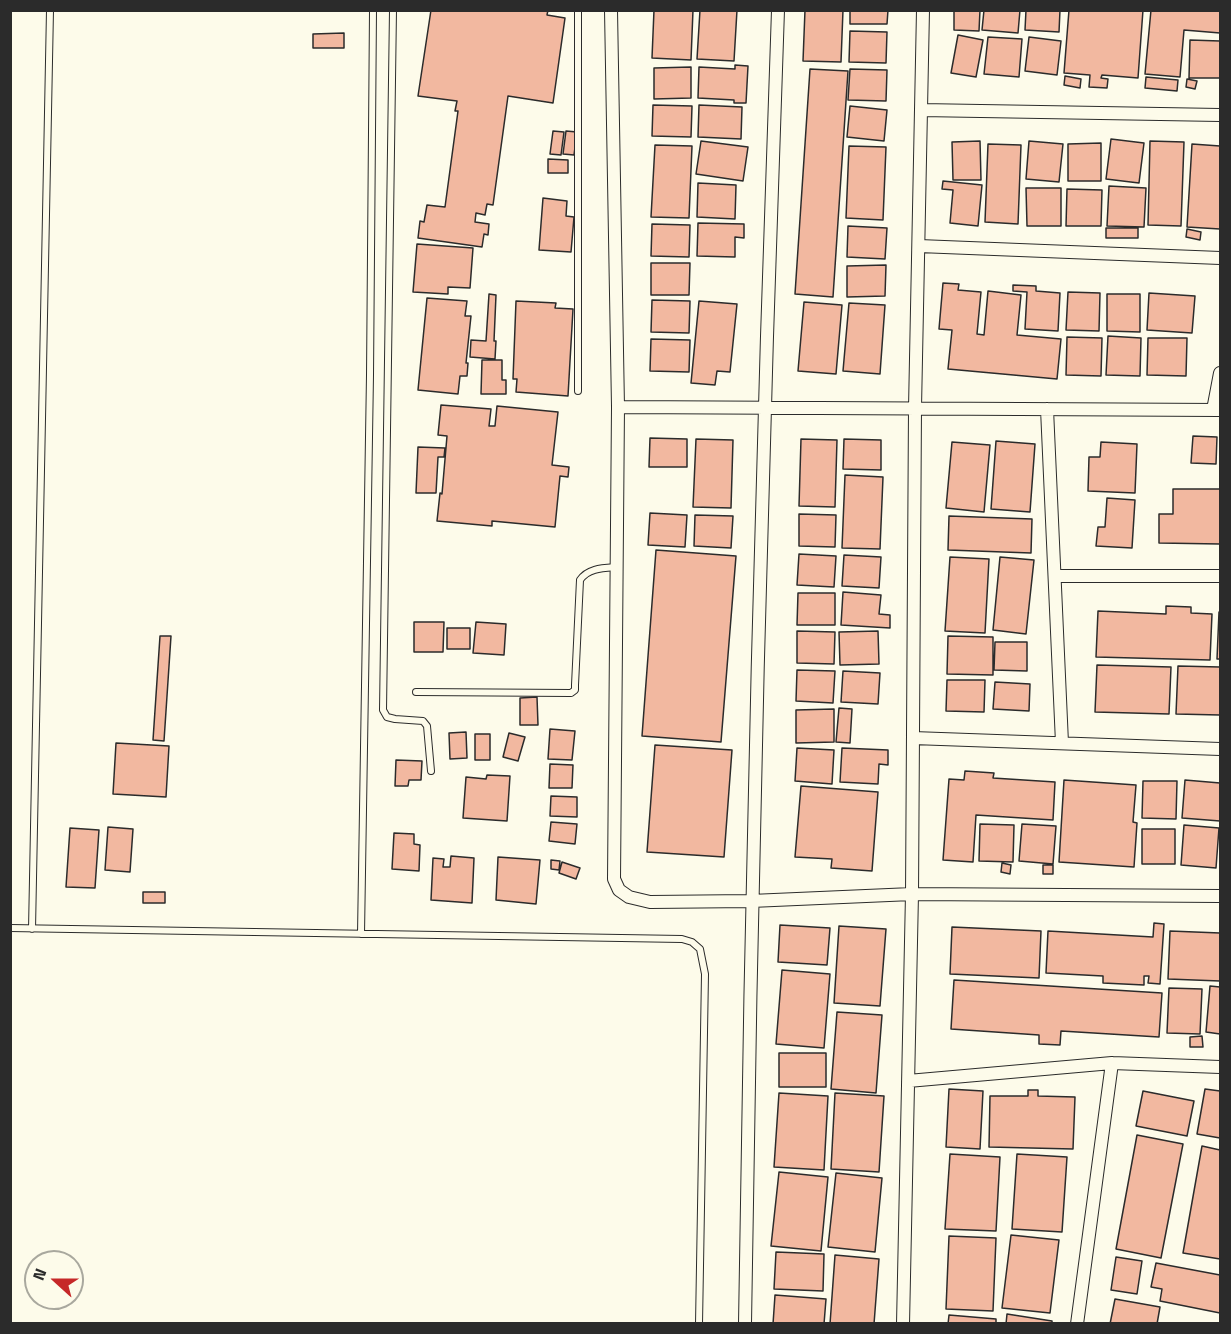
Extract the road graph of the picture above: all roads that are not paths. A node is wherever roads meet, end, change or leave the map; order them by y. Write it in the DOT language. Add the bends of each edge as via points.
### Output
graph roads {
  1 [pos="50,10"];
  2 [pos="373,10"];
  3 [pos="393,10"];
  4 [pos="578,10"];
  5 [pos="611,10"];
  6 [pos="778,10"];
  7 [pos="923,10"];
  8 [pos="921,110"];
  9 [pos="1221,115"];
  10 [pos="918,246"];
  11 [pos="1221,258"];
  12 [pos="1221,373"];
  13 [pos="578,391"];
  14 [pos="618,407"];
  15 [pos="763,408"];
  16 [pos="915,408"];
  17 [pos="1047,409"];
  18 [pos="1216,410"];
  19 [pos="616,567"];
  20 [pos="1055,576"];
  21 [pos="1221,576"];
  22 [pos="416,692"];
  23 [pos="913,738"];
  24 [pos="1062,743"];
  25 [pos="1221,749"];
  26 [pos="431,771"];
  27 [pos="912,894"];
  28 [pos="1221,896"];
  29 [pos="751,902"];
  30 [pos="10,928"];
  31 [pos="32,929"];
  32 [pos="361,934"];
  33 [pos="1112,1063"];
  34 [pos="1221,1067"];
  35 [pos="908,1081"];
  36 [pos="699,1323"];
  37 [pos="745,1323"];
  38 [pos="903,1323"];
  39 [pos="1077,1323"];
  1 -- 31 [label="lane"];
  2 -- 32 [label="lane"];
  3 -- 26 [label="lane" via="383,710 387,717 423,720 428,726"];
  4 -- 13 [label="lane"];
  5 -- 14 [label="street"];
  6 -- 15 [label="street"];
  7 -- 8 [label="street"];
  8 -- 9 [label="street"];
  8 -- 10 [label="street"];
  10 -- 11 [label="street"];
  10 -- 16 [label="street"];
  12 -- 18 [label="street"];
  14 -- 15 [label="street"];
  14 -- 19 [label="street"];
  15 -- 16 [label="street"];
  15 -- 29 [label="street"];
  16 -- 17 [label="street"];
  16 -- 23 [label="street"];
  17 -- 18 [label="street"];
  17 -- 20 [label="street"];
  19 -- 22 [label="lane" via="595,569 580,580 575,690 571,693"];
  19 -- 29 [label="street" via="614,879 619,890 629,897 650,902"];
  20 -- 21 [label="street"];
  20 -- 24 [label="street"];
  23 -- 24 [label="street"];
  23 -- 27 [label="street"];
  24 -- 25 [label="street"];
  27 -- 28 [label="street"];
  27 -- 29 [label="street"];
  27 -- 35 [label="street"];
  29 -- 37 [label="street"];
  30 -- 31 [label="lane"];
  31 -- 32 [label="lane"];
  32 -- 36 [label="lane" via="682,939 700,949 705,974"];
  33 -- 34 [label="street"];
  33 -- 35 [label="street"];
  33 -- 39 [label="street"];
  35 -- 38 [label="street"];
}
